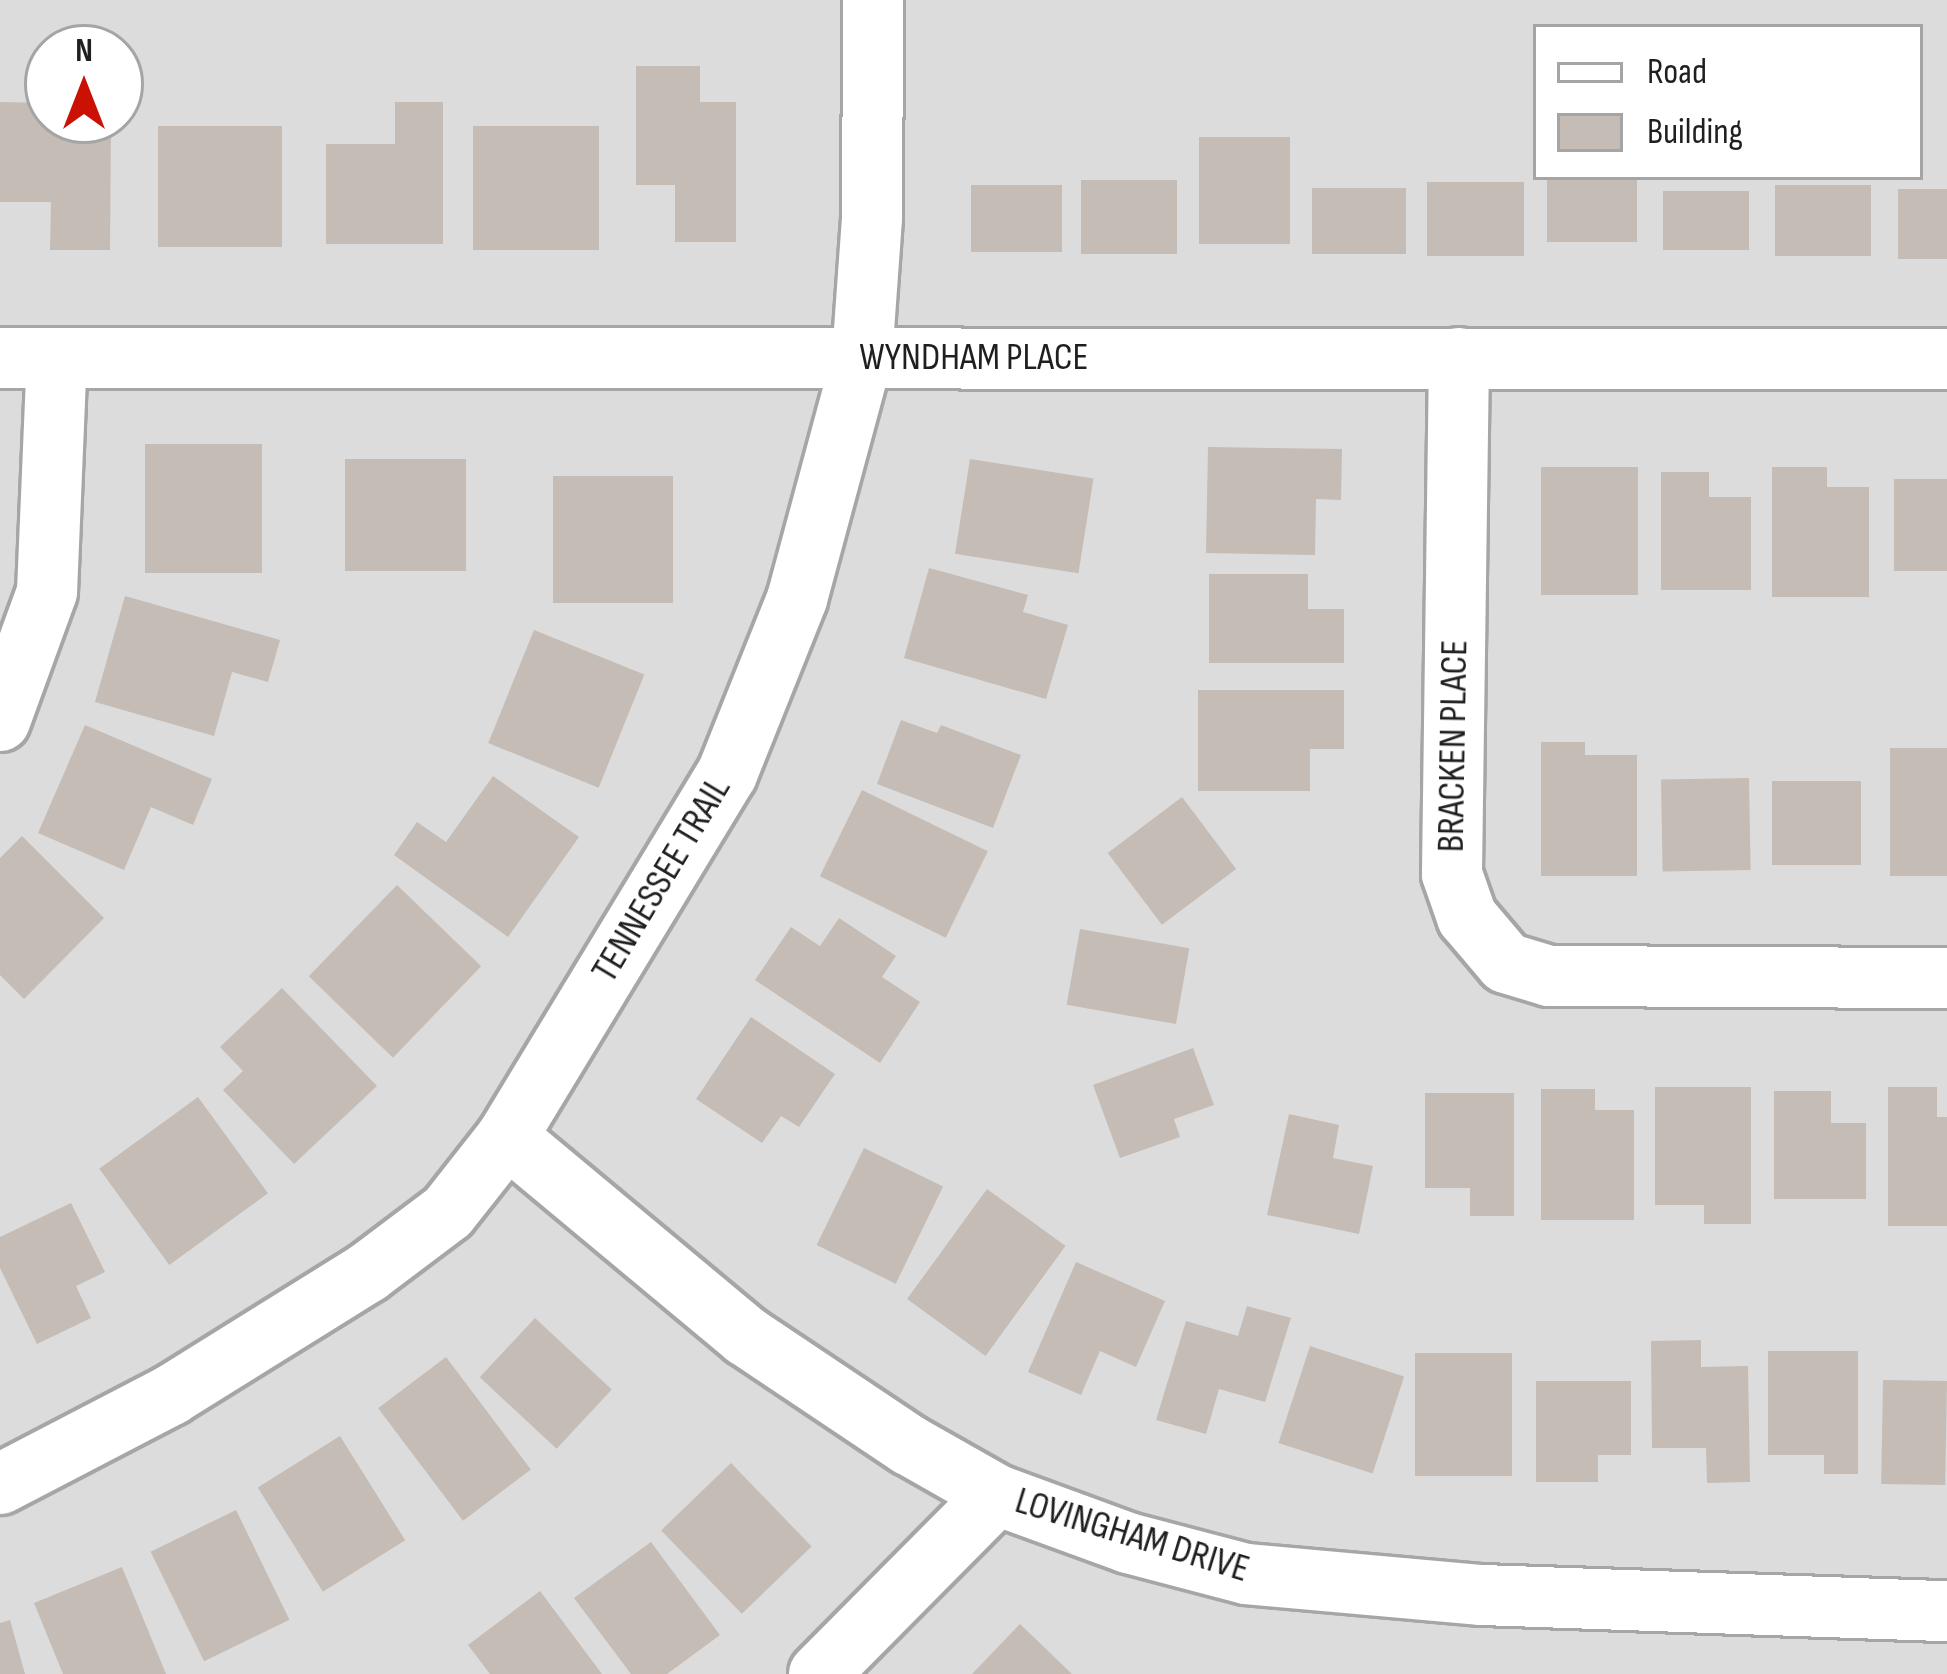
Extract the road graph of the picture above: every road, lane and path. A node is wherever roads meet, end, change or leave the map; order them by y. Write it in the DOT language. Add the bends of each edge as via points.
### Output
graph roads {
  1 [pos="873,0"];
  2 [pos="28,358"];
  3 [pos="862,358"];
  4 [pos="1459,358"];
  5 [pos="1947,358"];
  6 [pos="0,721"];
  7 [pos="1947,978"];
  8 [pos="507,1138"];
  9 [pos="0,1484"];
  10 [pos="998,1496"];
  11 [pos="1947,1610"];
  12 [pos="819,1674"];
  1 -- 3 [label="street, TENNESSEE TRAIL"];
  2 -- 3 [label="street, WYNDHAM PLACE"];
  2 -- 6 [label="street" via="47,592"];
  3 -- 4 [label="street, WYNDHAM PLACE"];
  3 -- 8 [label="street, TENNESSEE TRAIL" via="797,599 727,774"];
  4 -- 5 [label="street, WYNDHAM PLACE"];
  4 -- 7 [label="street, BRACKEN PLACE" via="1452,874 1467,917 1506,963 1549,976"];
  8 -- 9 [label="street, TENNESSEE TRAIL" via="448,1212 368,1273 171,1396"];
  8 -- 10 [label="street, LOVINGHAM DRIVE" via="746,1336"];
  10 -- 11 [label="street, LOVINGHAM DRIVE" via="1246,1574 1482,1595"];
  10 -- 12 [label="street"];
}
